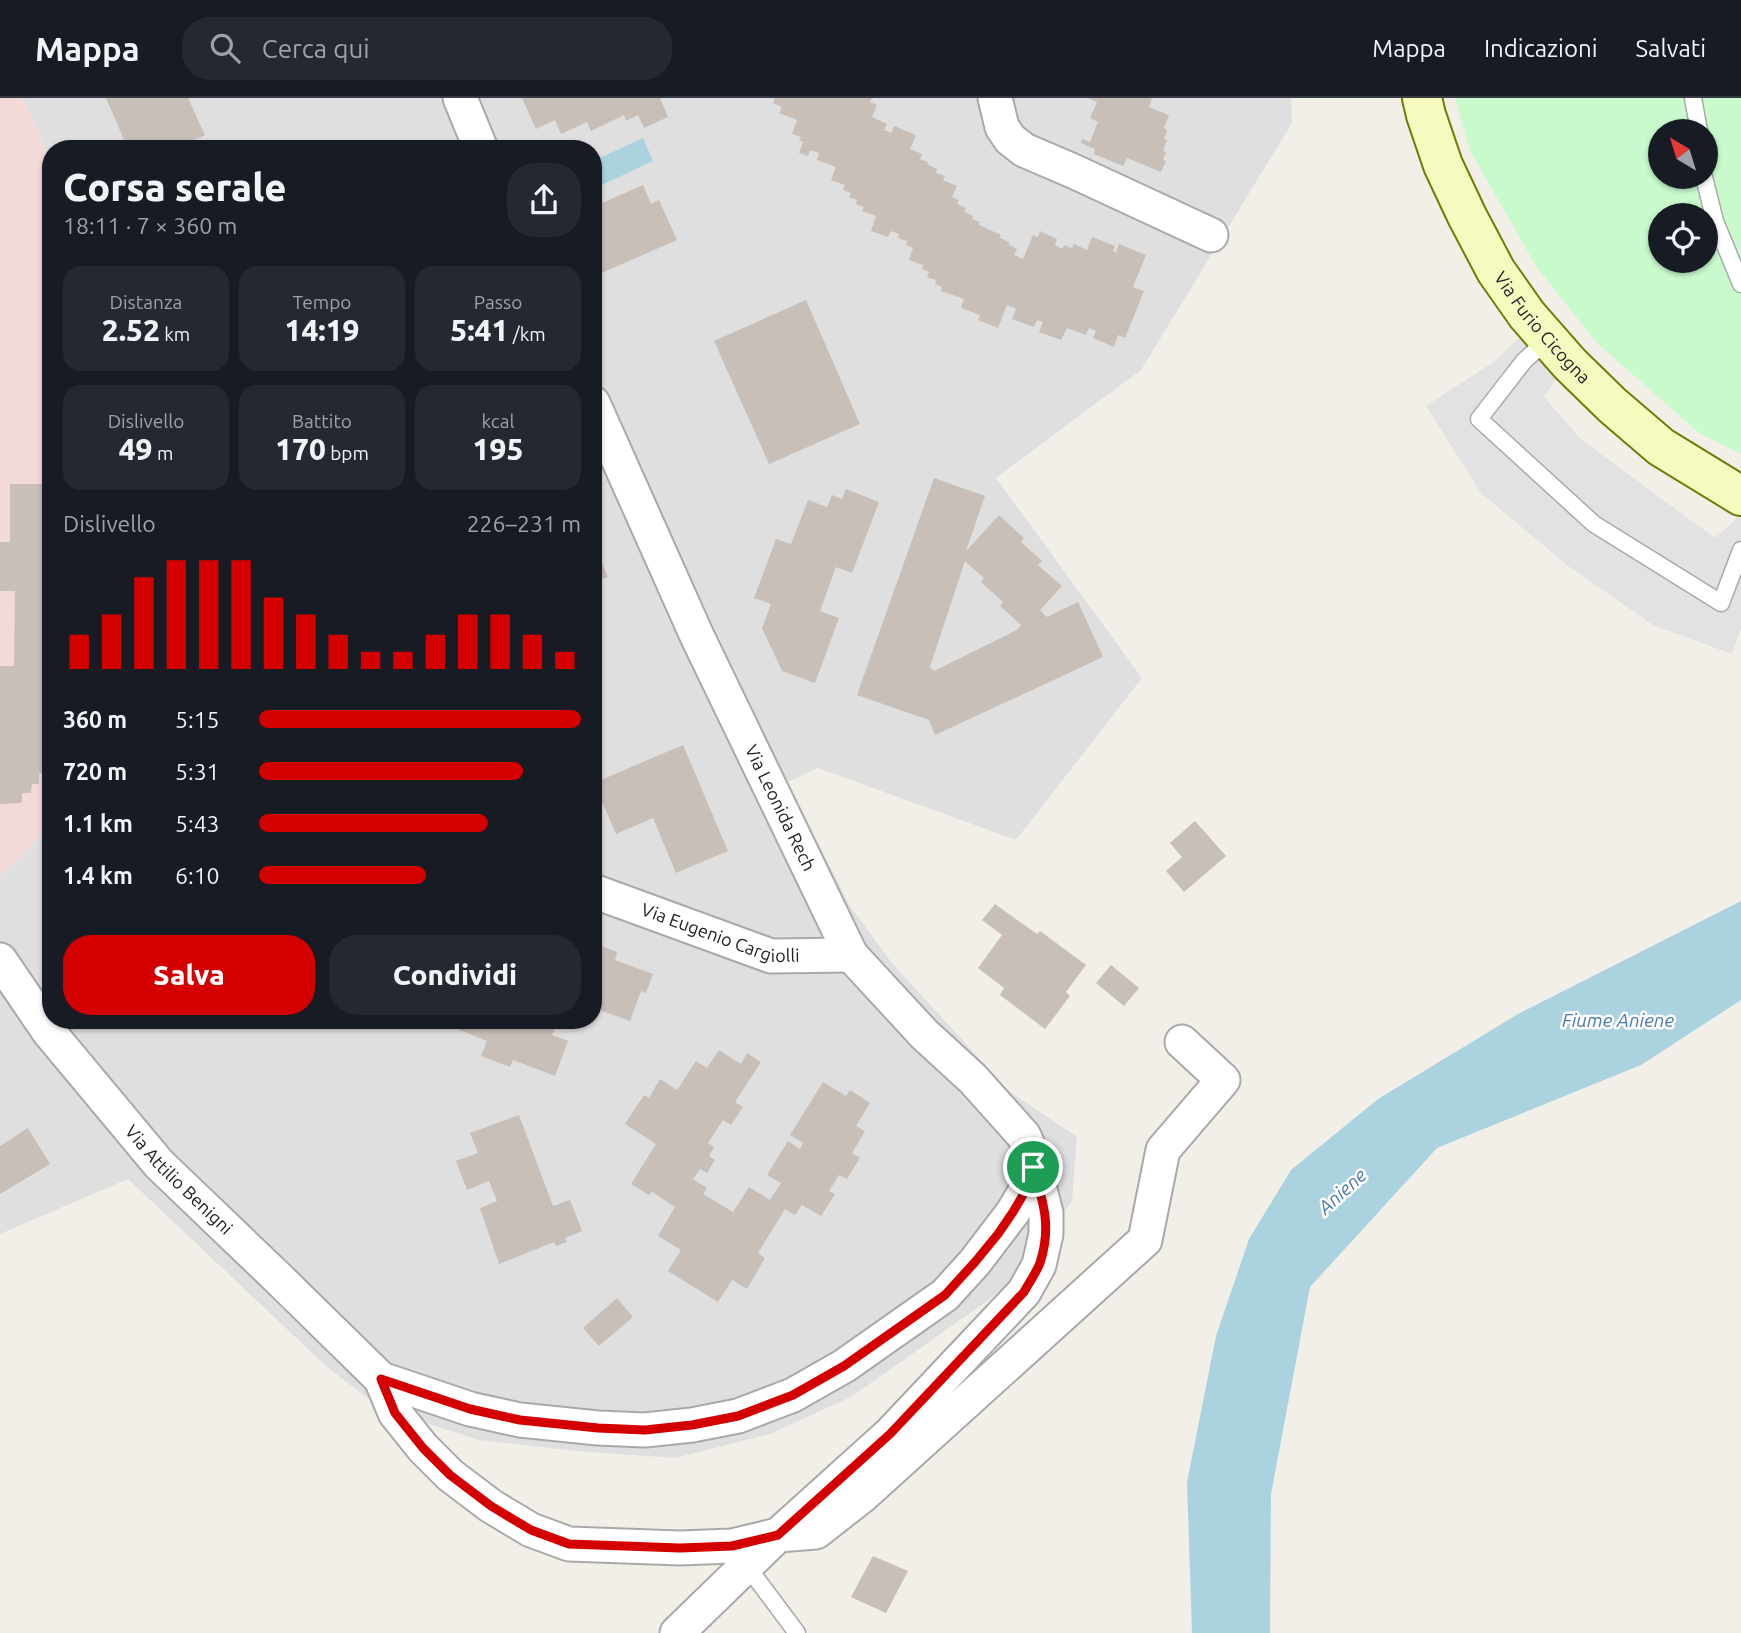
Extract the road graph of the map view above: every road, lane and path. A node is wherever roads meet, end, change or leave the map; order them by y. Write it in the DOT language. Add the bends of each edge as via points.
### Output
graph roads {
  1 [pos="460,98"];
  2 [pos="995,98"];
  3 [pos="1422,98"];
  4 [pos="1693,98"];
  5 [pos="1697,119"];
  6 [pos="477,140"];
  7 [pos="1707,189"];
  8 [pos="1211,235"];
  9 [pos="1741,284"];
  10 [pos="1548,339"];
  11 [pos="602,423"];
  12 [pos="1741,496"];
  13 [pos="1741,550"];
  14 [pos="602,894"];
  15 [pos="851,955"];
  16 [pos="0,960"];
  17 [pos="42,1023"];
  18 [pos="46,1029"];
  19 [pos="1182,1042"];
  20 [pos="1033,1167"];
  21 [pos="381,1379"];
  22 [pos="778,1535"];
  23 [pos="740,1556"];
  24 [pos="677,1633"];
  25 [pos="797,1633"];
  1 -- 6 [label="street"];
  2 -- 8 [label="street" via="1002,127 1024,150"];
  3 -- 10 [label="street, Via Furio Cicogna" via="1443,165 1467,216 1496,271"];
  4 -- 5 [label="lane"];
  7 -- 9 [label="lane"];
  10 -- 12 [label="street, Via Furio Cicogna" via="1661,447"];
  10 -- 13 [label="lane" via="1524,361 1479,419 1594,524 1721,603"];
  11 -- 15 [label="street, Via Leonida Rech" via="697,636"];
  14 -- 15 [label="street, Via Eugenio Cargiolli" via="771,956"];
  15 -- 20 [label="street, Via Leonida Rech" via="1024,1136"];
  16 -- 17 [label="street, Via Attilio Benigni"];
  18 -- 21 [label="street, Via Attilio Benigni" via="159,1164"];
  19 -- 22 [label="street" via="1223,1080 1163,1150 1145,1240 862,1496 816,1532"];
  20 -- 21 [label="street, Via Attilio Benigni" via="1026,1190 998,1234 945,1295 844,1366 793,1395 738,1416 645,1430 520,1420 470,1409"];
  20 -- 22 [label="street, Via Attilio Benigni" via="1046,1213 1046,1234 1039,1265 1024,1292 890,1434"];
  21 -- 23 [label="street, Via Attilio Benigni" via="395,1413 423,1448 450,1475 531,1530 569,1544 680,1548"];
  22 -- 23 [label="street, Via Attilio Benigni"];
  23 -- 24 [label="street"];
  23 -- 25 [label="lane"];
}
